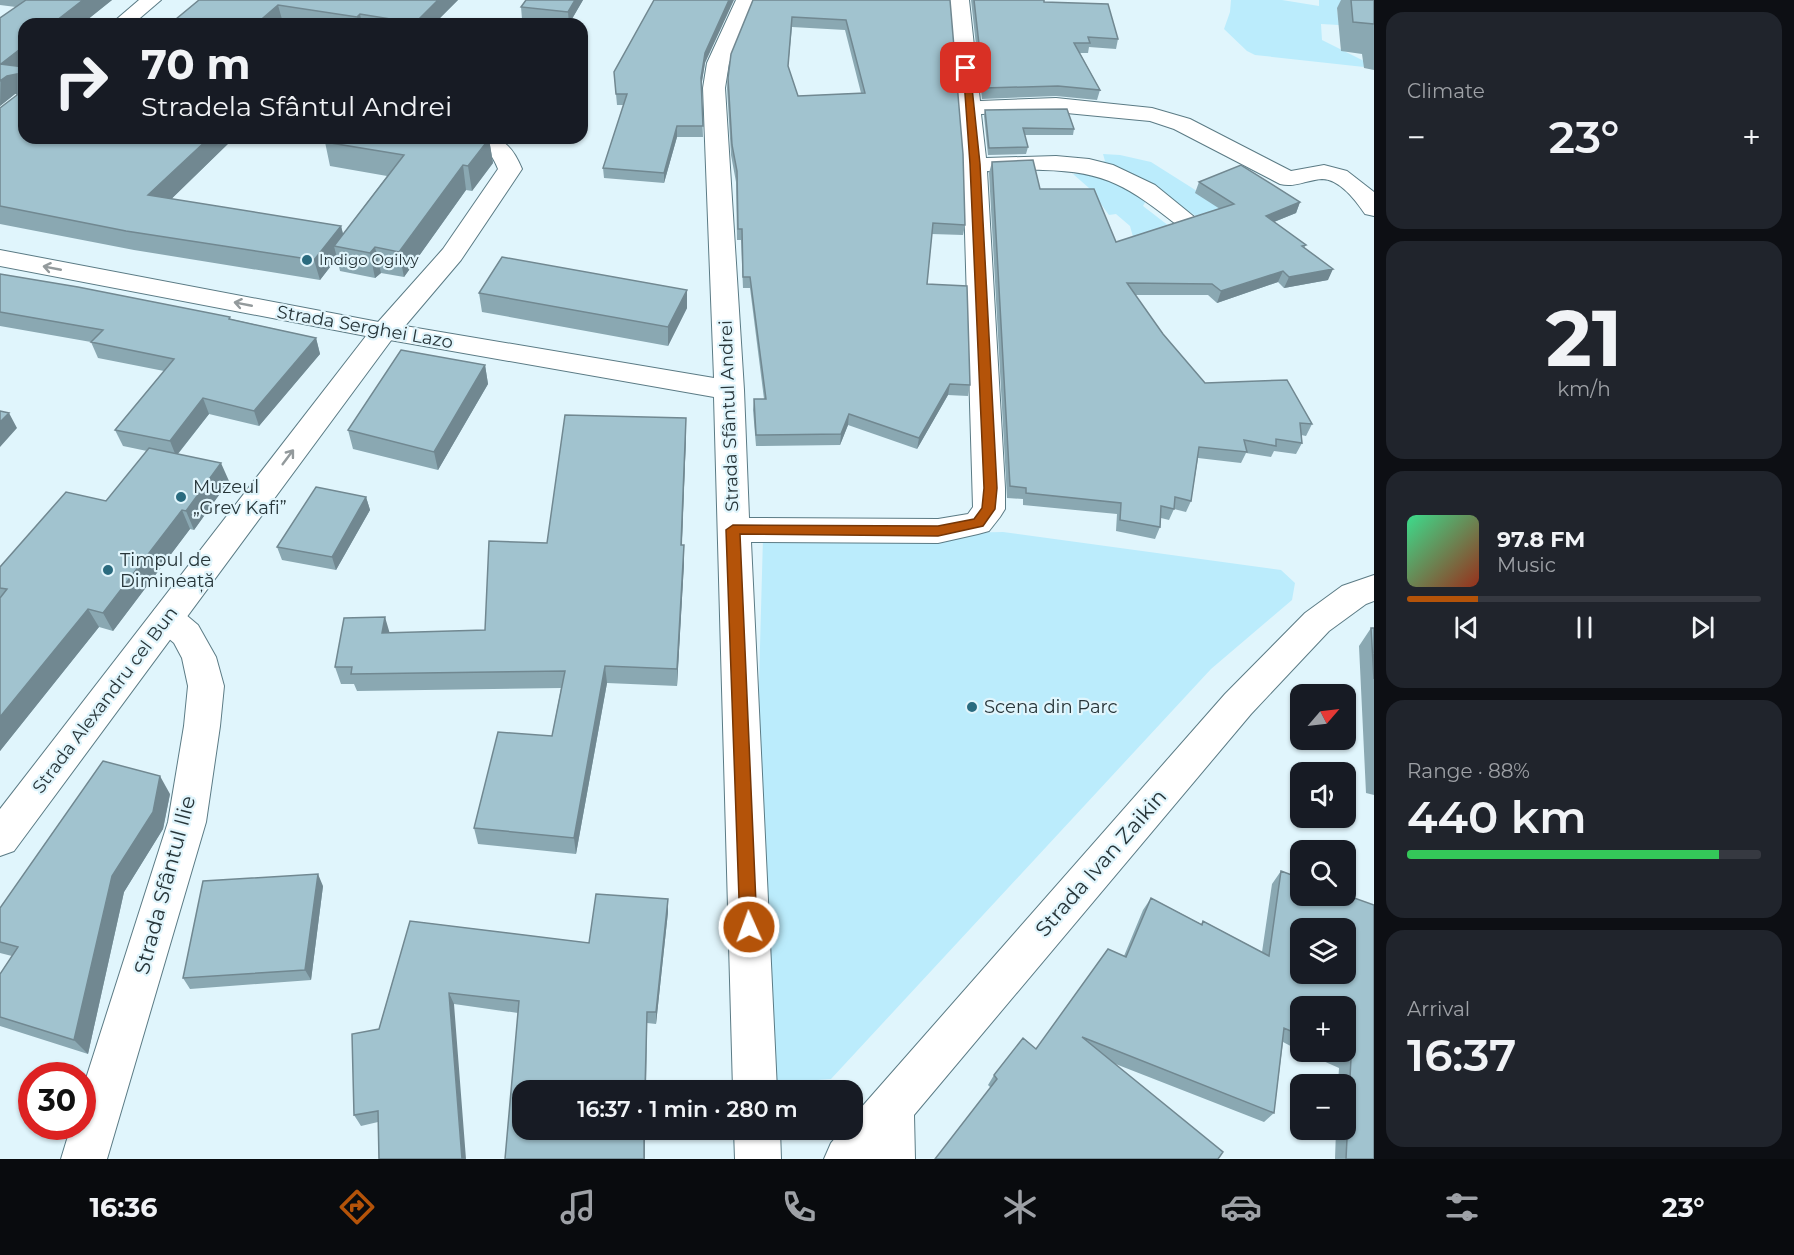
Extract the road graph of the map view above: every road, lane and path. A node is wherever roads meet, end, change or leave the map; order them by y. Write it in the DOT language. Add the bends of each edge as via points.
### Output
graph roads {
  1 [pos="151,0"];
  2 [pos="746,0"];
  3 [pos="959,0"];
  4 [pos="128,18"];
  5 [pos="969,108"];
  6 [pos="489,144"];
  7 [pos="975,164"];
  8 [pos="1374,209"];
  9 [pos="1186,219"];
  10 [pos="0,258"];
  11 [pos="384,331"];
  12 [pos="730,390"];
  13 [pos="733,530"];
  14 [pos="1374,588"];
  15 [pos="167,618"];
  16 [pos="0,839"];
  17 [pos="755,1080"];
  18 [pos="891,1108"];
  19 [pos="757,1140"];
  20 [pos="84,1159"];
  21 [pos="758,1159"];
  22 [pos="847,1159"];
  23 [pos="892,1159"];
  1 -- 4 [label="street"];
  2 -- 12 [label="street, Strada Sfântul Andrei" via="718,63 714,88"];
  3 -- 5 [label="street"];
  5 -- 7 [label="street"];
  5 -- 8 [label="street" via="1056,105 1152,115 1182,124 1288,179 1324,172 1339,176 1362,192"];
  6 -- 11 [label="street, Strada Alexandru cel Bun" via="506,156 510,169 415,302"];
  7 -- 9 [label="street" via="1069,162 1095,166 1146,189"];
  7 -- 13 [label="street" via="989,509 978,523 938,531"];
  11 -- 10 [label="street, Strada Serghei Lazo, one-way"];
  11 -- 12 [label="street, Strada Serghei Lazo"];
  15 -- 11 [label="street, Strada Alexandru cel Bun, one-way"];
  12 -- 13 [label="street, Strada Sfântul Andrei"];
  13 -- 17 [label="street, Strada Sfântul Andrei"];
  14 -- 18 [label="street, Strada Ivan Zaikin" via="1354,595 1317,622 1238,704"];
  15 -- 16 [label="street, Strada Alexandru cel Bun"];
  15 -- 20 [label="street, Strada Sfântul Ilie" via="186,634 199,657 206,687 202,726 186,822"];
  18 -- 22 [label="street, Strada Ivan Zaikin"];
  18 -- 23 [label="street"];
  19 -- 21 [label="street"];
}
